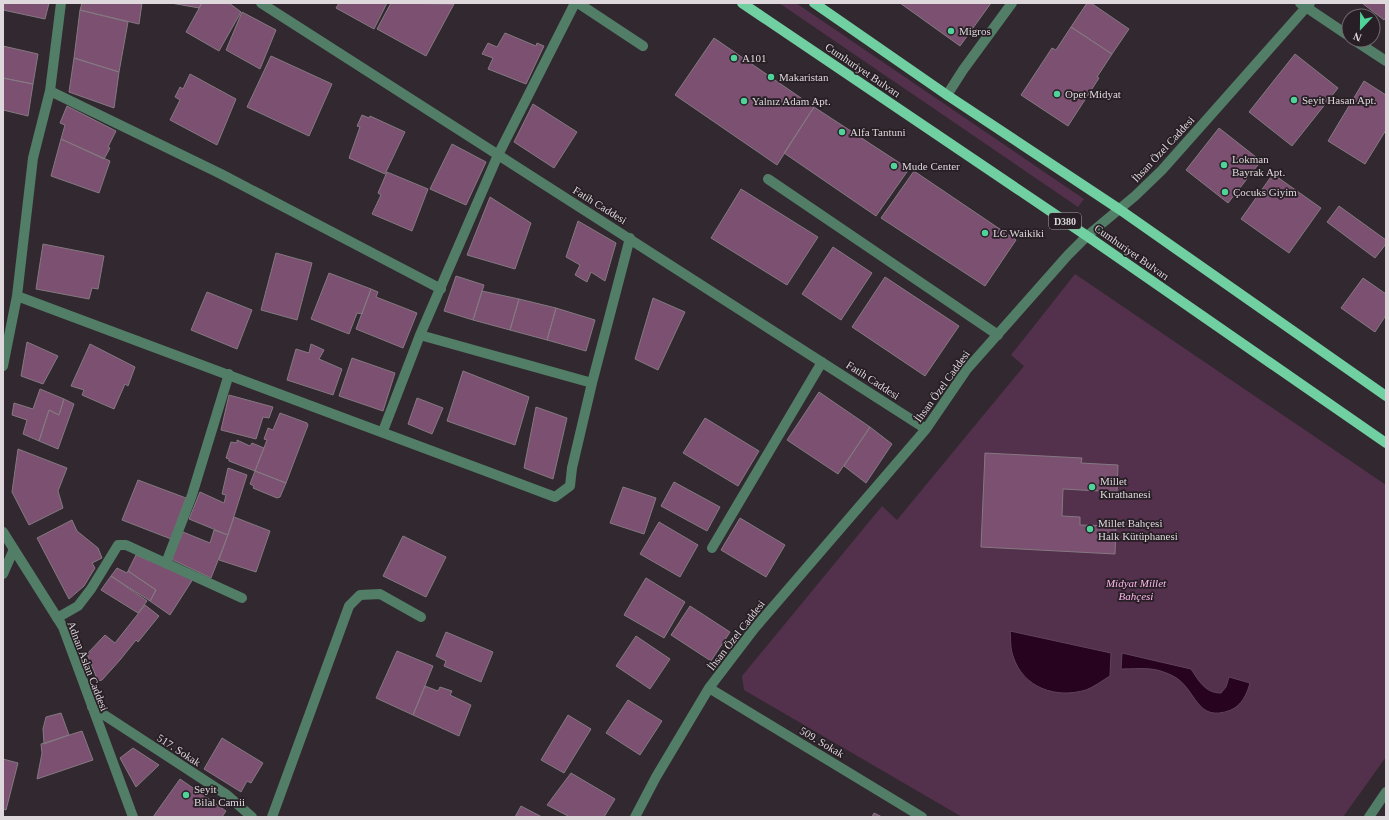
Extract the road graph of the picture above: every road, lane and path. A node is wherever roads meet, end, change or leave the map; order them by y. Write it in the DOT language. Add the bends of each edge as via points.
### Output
graph roads {
  1 [pos="61,3"];
  2 [pos="261,3"];
  3 [pos="576,3"];
  4 [pos="742,3"];
  5 [pos="814,3"];
  6 [pos="1012,3"];
  7 [pos="1305,4"];
  8 [pos="1341,30"];
  9 [pos="643,46"];
  10 [pos="1366,48"];
  11 [pos="1386,62"];
  12 [pos="50,91"];
  13 [pos="947,95"];
  14 [pos="498,155"];
  15 [pos="768,179"];
  16 [pos="1119,209"];
  17 [pos="1087,236"];
  18 [pos="630,238"];
  19 [pos="441,289"];
  20 [pos="17,296"];
  21 [pos="420,335"];
  22 [pos="998,335"];
  23 [pos="822,362"];
  24 [pos="3,366"];
  25 [pos="229,374"];
  26 [pos="592,383"];
  27 [pos="1386,396"];
  28 [pos="926,429"];
  29 [pos="383,431"];
  30 [pos="1386,443"];
  31 [pos="3,532"];
  32 [pos="712,548"];
  33 [pos="14,549"];
  34 [pos="166,563"];
  35 [pos="3,574"];
  36 [pos="242,598"];
  37 [pos="421,617"];
  38 [pos="57,618"];
  39 [pos="709,688"];
  40 [pos="92,707"];
  41 [pos="1386,792"];
  42 [pos="132,817"];
  43 [pos="252,817"];
  44 [pos="272,817"];
  45 [pos="635,817"];
  46 [pos="922,817"];
  47 [pos="1368,817"];
  1 -- 12 [label="street"];
  2 -- 14 [label="street, Fatih Caddesi"];
  3 -- 9 [label="street"];
  3 -- 14 [label="street"];
  4 -- 17 [label="main road, Cumhuriyet Bulvarı / D380"];
  5 -- 13 [label="main road"];
  6 -- 13 [label="street"];
  7 -- 8 [label="street"];
  7 -- 16 [label="street, İhsan Özel Caddesi" via="1162,170"];
  10 -- 11 [label="street"];
  12 -- 19 [label="street" via="221,174"];
  12 -- 20 [label="street" via="33,158"];
  13 -- 16 [label="main road"];
  14 -- 18 [label="street, Fatih Caddesi"];
  14 -- 19 [label="street"];
  15 -- 22 [label="street"];
  16 -- 17 [label="street, İhsan Özel Caddesi"];
  16 -- 27 [label="main road"];
  17 -- 22 [label="street, İhsan Özel Caddesi"];
  17 -- 30 [label="main road, Cumhuriyet Bulvarı / D380"];
  18 -- 23 [label="street, Fatih Caddesi"];
  18 -- 26 [label="street"];
  19 -- 21 [label="street"];
  20 -- 24 [label="street"];
  20 -- 25 [label="street"];
  21 -- 26 [label="street"];
  21 -- 29 [label="street"];
  22 -- 28 [label="street, İhsan Özel Caddesi" via="967,369"];
  23 -- 28 [label="street, Fatih Caddesi"];
  23 -- 32 [label="street"];
  25 -- 29 [label="street"];
  25 -- 34 [label="street" via="192,494"];
  26 -- 29 [label="street" via="570,486 556,497"];
  28 -- 39 [label="street, İhsan Özel Caddesi" via="754,630"];
  31 -- 33 [label="street, Adnan Aslan Caddesi"];
  33 -- 35 [label="street"];
  33 -- 38 [label="street, Adnan Aslan Caddesi"];
  34 -- 36 [label="street"];
  34 -- 38 [label="street" via="126,545 118,545 78,606"];
  37 -- 44 [label="street" via="380,594 360,595 349,606"];
  38 -- 40 [label="street, Adnan Aslan Caddesi" via="63,627"];
  39 -- 45 [label="street, İhsan Özel Caddesi"];
  39 -- 46 [label="street, 509. Sokak"];
  40 -- 42 [label="street, Adnan Aslan Caddesi"];
  40 -- 43 [label="street, 517. Sokak" via="227,795"];
  41 -- 47 [label="street"];
}
